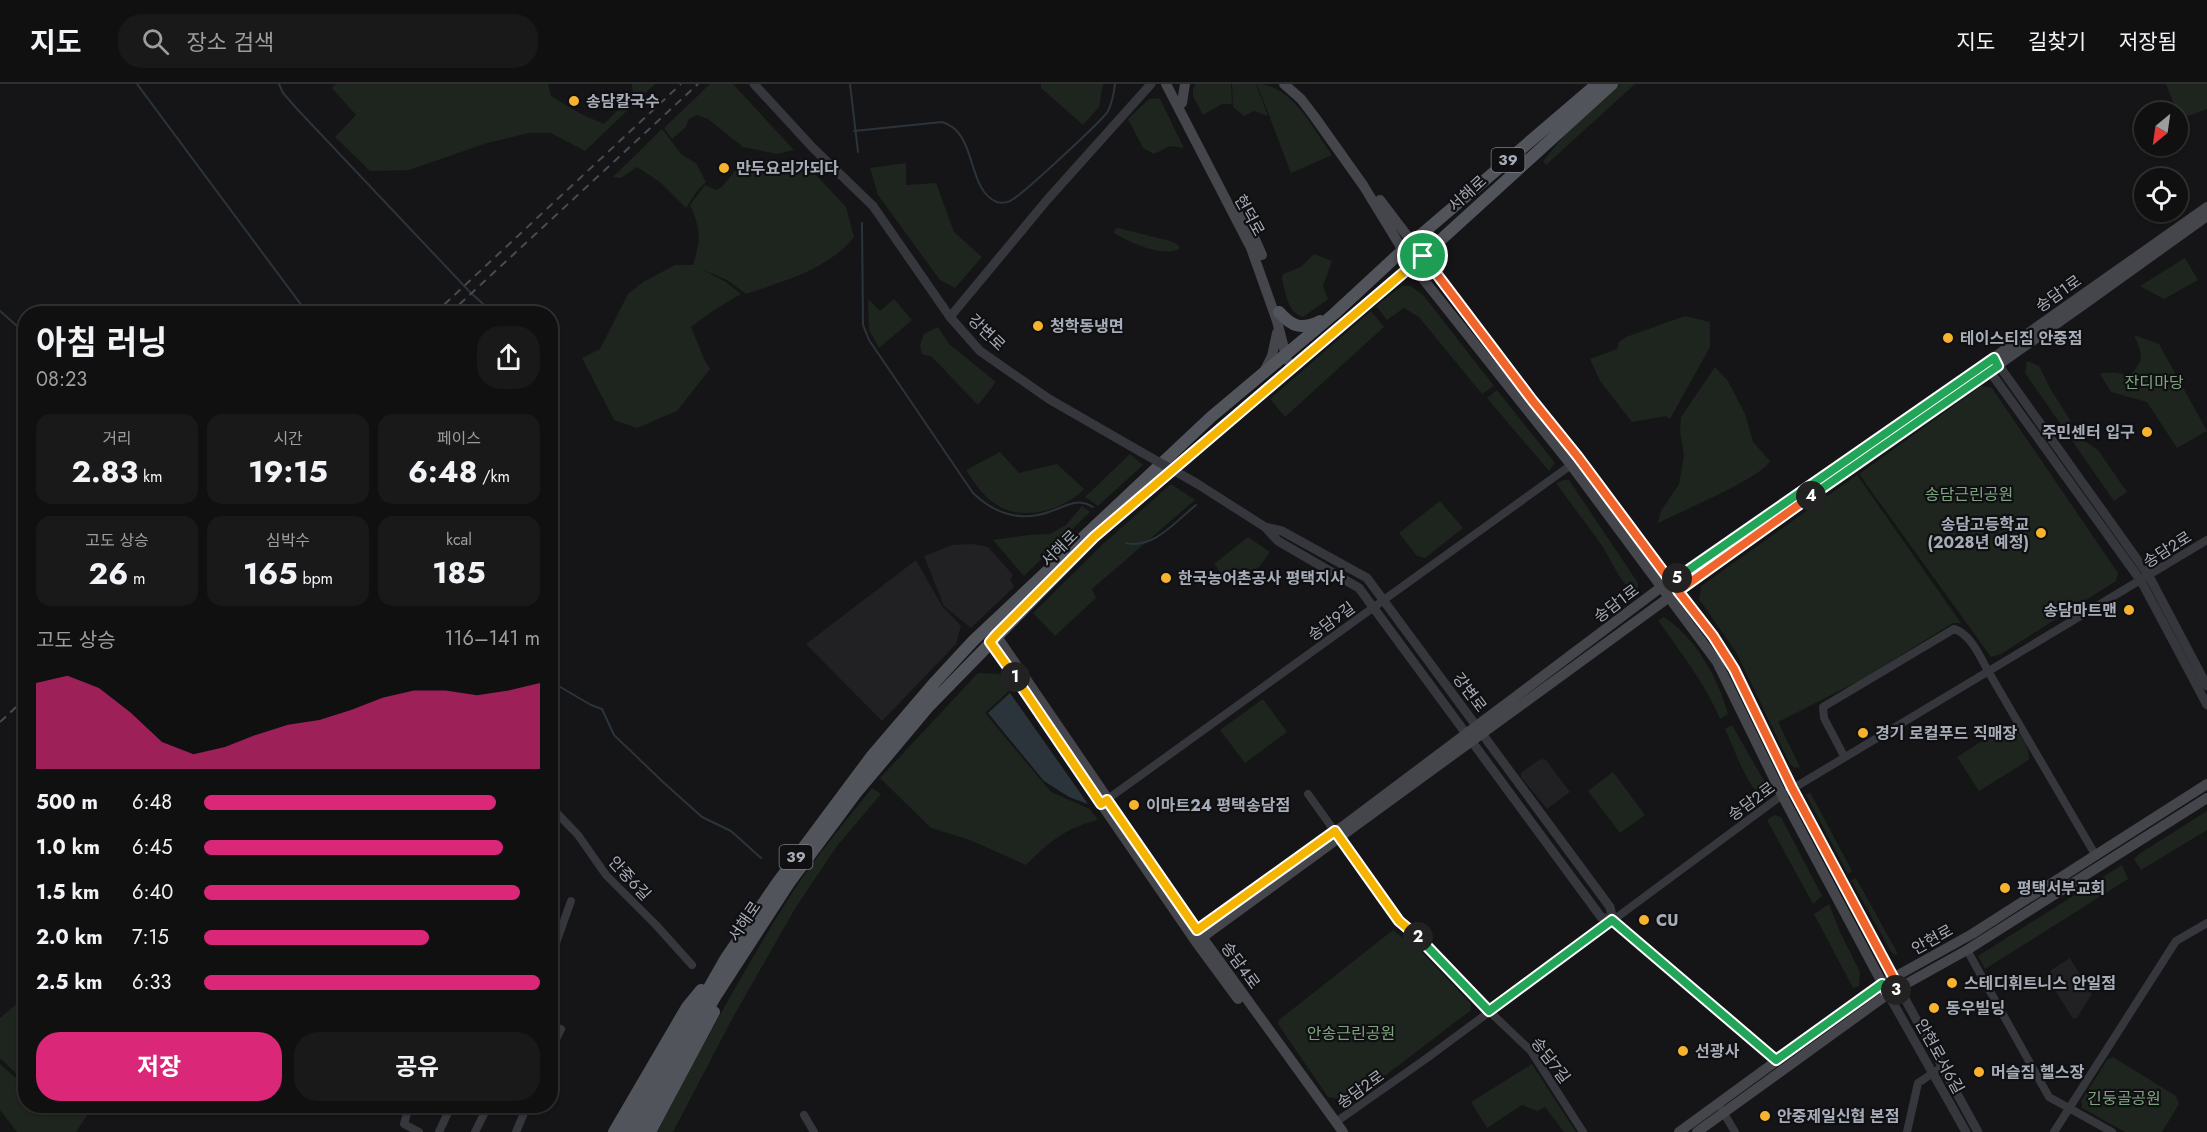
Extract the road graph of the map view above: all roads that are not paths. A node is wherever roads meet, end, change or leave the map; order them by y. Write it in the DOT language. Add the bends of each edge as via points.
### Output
graph roads {
  1 [pos="754,84"];
  2 [pos="1151,84"];
  3 [pos="1166,84"];
  4 [pos="1174,84"];
  5 [pos="1185,84"];
  6 [pos="1284,84"];
  7 [pos="1289,84"];
  8 [pos="1597,84"];
  9 [pos="1612,84"];
  10 [pos="1182,103"];
  11 [pos="2207,207"];
  12 [pos="2207,216"];
  13 [pos="1412,242"];
  14 [pos="1402,250"];
  15 [pos="1423,256"];
  16 [pos="1412,265"];
  17 [pos="1334,314"];
  18 [pos="951,317"];
  19 [pos="1278,317"];
  20 [pos="1287,353"];
  21 [pos="1992,365"];
  22 [pos="1292,366"];
  23 [pos="1263,374"];
  24 [pos="1571,465"];
  25 [pos="1265,527"];
  26 [pos="2207,540"];
  27 [pos="2145,578"];
  28 [pos="1660,588"];
  29 [pos="1672,590"];
  30 [pos="1384,599"];
  31 [pos="1375,606"];
  32 [pos="993,638"];
  33 [pos="1988,671"];
  34 [pos="2207,687"];
  35 [pos="2207,705"];
  36 [pos="1479,729"];
  37 [pos="1470,737"];
  38 [pos="1844,756"];
  39 [pos="2207,784"];
  40 [pos="1792,788"];
  41 [pos="1308,794"];
  42 [pos="1782,795"];
  43 [pos="2207,798"];
  44 [pos="1104,802"];
  45 [pos="558,814"];
  46 [pos="1337,835"];
  47 [pos="2096,856"];
  48 [pos="571,901"];
  49 [pos="1612,920"];
  50 [pos="2207,923"];
  51 [pos="1196,936"];
  52 [pos="558,938"];
  53 [pos="747,947"];
  54 [pos="1967,950"];
  55 [pos="726,958"];
  56 [pos="692,965"];
  57 [pos="1893,978"];
  58 [pos="1882,984"];
  59 [pos="1899,988"];
  60 [pos="1888,994"];
  61 [pos="1489,1011"];
  62 [pos="561,1029"];
  63 [pos="558,1033"];
  64 [pos="1776,1060"];
  65 [pos="1942,1066"];
  66 [pos="1933,1072"];
  67 [pos="1721,1108"];
  68 [pos="2069,1108"];
  69 [pos="408,1113"];
  70 [pos="448,1113"];
  71 [pos="485,1113"];
  72 [pos="524,1113"];
  73 [pos="804,1115"];
  74 [pos="1338,1130"];
  75 [pos="419,1132"];
  76 [pos="439,1132"];
  77 [pos="476,1132"];
  78 [pos="516,1132"];
  79 [pos="614,1132"];
  80 [pos="627,1132"];
  81 [pos="638,1132"];
  82 [pos="650,1132"];
  83 [pos="814,1132"];
  84 [pos="1582,1132"];
  85 [pos="1679,1132"];
  86 [pos="1697,1132"];
  87 [pos="1735,1132"];
  88 [pos="1906,1132"];
  89 [pos="1966,1132"];
  90 [pos="1978,1132"];
  91 [pos="2054,1132"];
  92 [pos="2112,1132"];
  1 -- 18 [label="street, 강변로" via="873,206"];
  2 -- 18 [label="street" via="1047,200"];
  3 -- 19 [label="main road, 현덕로" via="1251,248"];
  4 -- 10 [label="main road, 현덕로"];
  5 -- 10 [label="main road"];
  6 -- 14 [label="main road" via="1314,116 1363,185"];
  7 -- 13 [label="main road" via="1320,117"];
  8 -- 13 [label="main road, 서해로 / 39"];
  9 -- 15 [label="main road, 서해로 / 39"];
  10 -- 19 [label="main road, 현덕로" via="1222,187 1254,237 1265,262"];
  11 -- 21 [label="main road, 송담1로"];
  12 -- 21 [label="main road, 송담1로"];
  13 -- 14 [label="main road, 서해로 / 39"];
  13 -- 15 [label="main road"];
  14 -- 16 [label="main road"];
  14 -- 17 [label="main road, 서해로 / 39"];
  15 -- 16 [label="main road, 서해로 / 39"];
  15 -- 29 [label="main road" via="1578,457"];
  16 -- 22 [label="main road, 서해로 / 39"];
  16 -- 24 [label="main road"];
  17 -- 19 [label="main road" via="1301,327"];
  17 -- 20 [label="main road, 서해로 / 39"];
  18 -- 25 [label="street, 강변로, bridge" via="980,351 1014,376"];
  19 -- 20 [label="main road, 현덕로"];
  19 -- 23 [label="main road" via="1275,345"];
  20 -- 22 [label="main road, 현덕로"];
  20 -- 23 [label="main road, 서해로 / 39"];
  21 -- 27 [label="street"];
  21 -- 29 [label="main road, 송담1로"];
  22 -- 32 [label="main road, 서해로 / 39" via="1094,537"];
  23 -- 55 [label="main road, 서해로 / 39" via="1089,530 936,681 844,791"];
  24 -- 28 [label="main road"];
  24 -- 30 [label="street, 송담9길"];
  25 -- 30 [label="street, 강변로" via="1281,531 1367,578"];
  25 -- 31 [label="street, 강변로" via="1278,541 1359,588"];
  26 -- 27 [label="street, 송담2로"];
  27 -- 33 [label="street, 송담2로"];
  27 -- 34 [label="street"];
  27 -- 35 [label="street"];
  28 -- 29 [label="main road"];
  28 -- 36 [label="main road, 송담1로"];
  29 -- 36 [label="main road, 송담1로"];
  29 -- 40 [label="main road" via="1713,636 1734,669"];
  29 -- 42 [label="main road" via="1717,662"];
  30 -- 31 [label="street, 송담9길"];
  30 -- 36 [label="street, 강변로"];
  31 -- 37 [label="street, 강변로"];
  31 -- 44 [label="street, 송담9길"];
  32 -- 44 [label="main road, 송담4로"];
  32 -- 53 [label="main road, 서해로 / 39" via="928,706 862,785"];
  33 -- 38 [label="street, 송담2로"];
  33 -- 38 [label="street" via="1971,644 1954,629 1823,708 1824,718"];
  33 -- 47 [label="street"];
  36 -- 37 [label="main road, 송담1로"];
  36 -- 49 [label="street, 강변로" via="1610,907"];
  37 -- 46 [label="main road, 송담1로"];
  37 -- 49 [label="street, 강변로" via="1601,917"];
  38 -- 40 [label="street, 송담2로"];
  39 -- 47 [label="main road, 안현로"];
  40 -- 42 [label="street, 송담2로"];
  40 -- 57 [label="main road"];
  41 -- 46 [label="street"];
  42 -- 49 [label="street, 송담2로"];
  42 -- 58 [label="main road"];
  43 -- 54 [label="main road, 안현로"];
  44 -- 51 [label="main road, 송담4로"];
  45 -- 56 [label="street, 안중6길" via="578,834 606,875"];
  46 -- 51 [label="main road, 송담1로"];
  46 -- 61 [label="street, 송담7길" via="1399,921"];
  47 -- 57 [label="main road, 안현로"];
  48 -- 52 [label="street"];
  49 -- 61 [label="street, 송담2로"];
  49 -- 64 [label="street, 강변로"];
  50 -- 68 [label="street" via="2176,941"];
  51 -- 74 [label="main road, 송담4로"];
  53 -- 81 [label="main road, 서해로 / 39"];
  53 -- 82 [label="main road"];
  54 -- 59 [label="main road, 안현로"];
  54 -- 68 [label="street" via="2049,1097"];
  55 -- 79 [label="main road" via="687,1007"];
  55 -- 80 [label="main road, 서해로 / 39"];
  57 -- 58 [label="main road, 안현로"];
  57 -- 59 [label="main road"];
  58 -- 59 [label="main road"];
  58 -- 60 [label="main road"];
  58 -- 64 [label="main road, 안현로"];
  59 -- 60 [label="main road, 안현로"];
  59 -- 65 [label="street"];
  60 -- 66 [label="street, 안현로서6길"];
  60 -- 67 [label="main road, 안현로"];
  61 -- 74 [label="street, 송담2로"];
  61 -- 84 [label="street, 송담7길" via="1531,1051"];
  62 -- 63 [label="street"];
  64 -- 67 [label="main road, 안현로"];
  65 -- 66 [label="street"];
  65 -- 90 [label="street"];
  66 -- 88 [label="street" via="1918,1083"];
  66 -- 89 [label="street, 안현로서6길"];
  67 -- 85 [label="main road, 안현로"];
  67 -- 86 [label="main road, 안현로"];
  67 -- 87 [label="street"];
  68 -- 91 [label="street"];
  68 -- 92 [label="street"];
  69 -- 75 [label="street" via="404,1124"];
  70 -- 76 [label="street"];
  71 -- 77 [label="street"];
  72 -- 78 [label="street"];
  73 -- 83 [label="street"];
}
